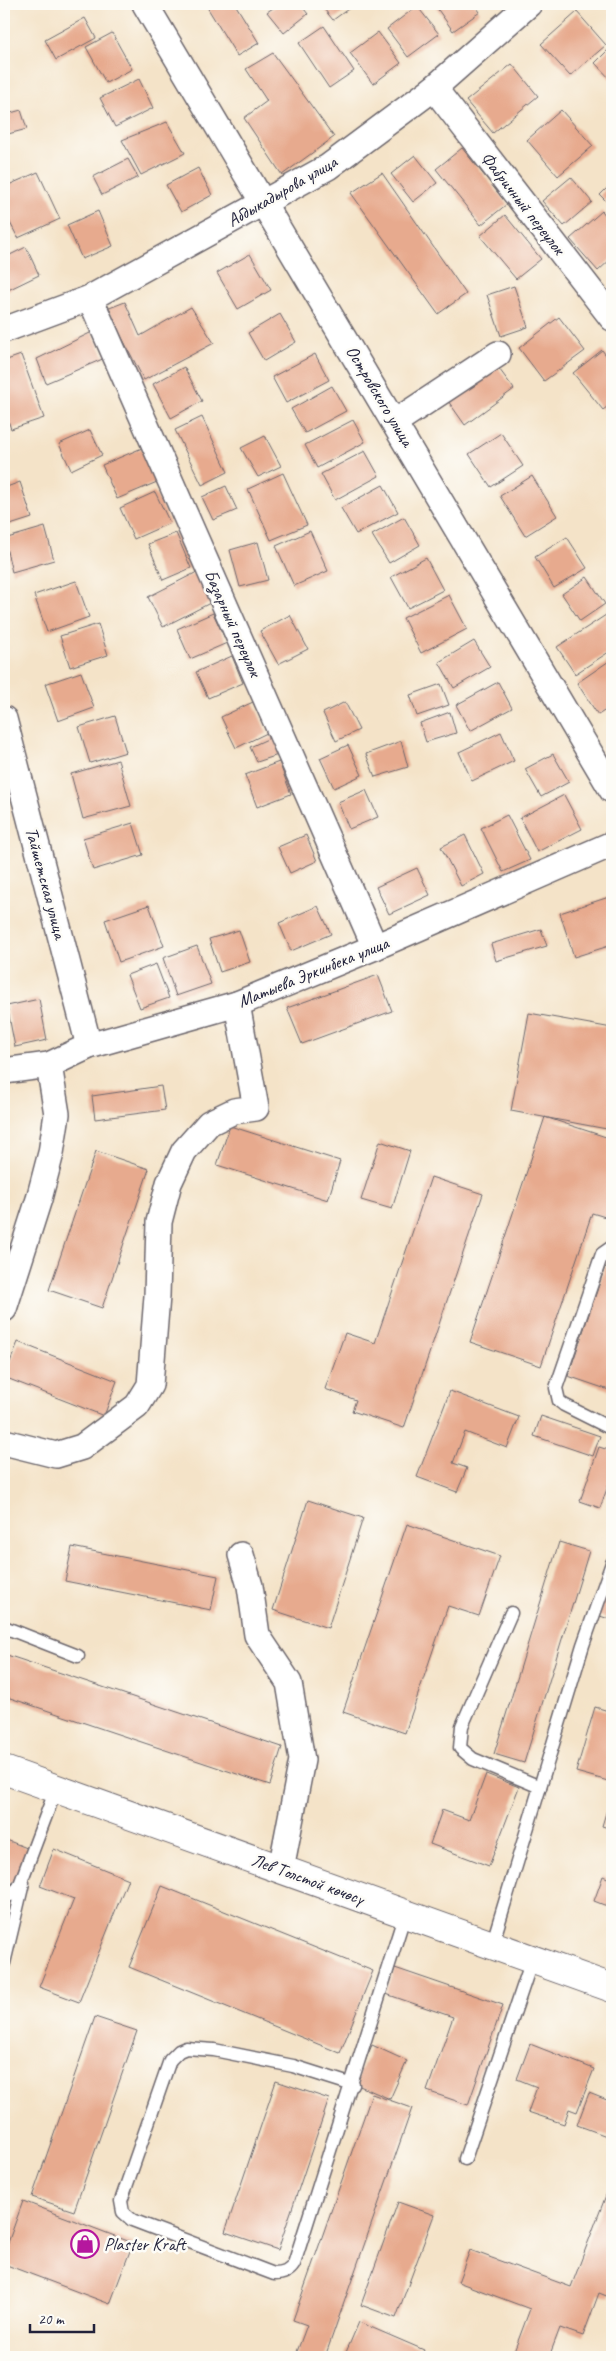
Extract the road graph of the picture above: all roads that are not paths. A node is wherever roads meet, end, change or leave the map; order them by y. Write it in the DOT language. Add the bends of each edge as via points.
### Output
graph roads {
  1 [pos="145,4"];
  2 [pos="529,4"];
  3 [pos="434,88"];
  4 [pos="264,203"];
  5 [pos="90,298"];
  6 [pos="612,318"];
  7 [pos="4,330"];
  8 [pos="498,354"];
  9 [pos="395,422"];
  10 [pos="4,719"];
  11 [pos="612,790"];
  12 [pos="612,844"];
  13 [pos="375,947"];
  14 [pos="237,1004"];
  15 [pos="89,1046"];
  16 [pos="49,1065"];
  17 [pos="4,1071"];
  18 [pos="612,1247"];
  19 [pos="4,1309"];
  20 [pos="612,1428"];
  21 [pos="4,1442"];
  22 [pos="241,1555"];
  23 [pos="612,1563"];
  24 [pos="511,1613"];
  25 [pos="4,1627"];
  26 [pos="78,1656"];
  27 [pos="4,1770"];
  28 [pos="540,1787"];
  29 [pos="56,1789"];
  30 [pos="281,1869"];
  31 [pos="24,1878"];
  32 [pos="4,1895"];
  33 [pos="405,1914"];
  34 [pos="492,1945"];
  35 [pos="532,1960"];
  36 [pos="4,1963"];
  37 [pos="612,1988"];
  38 [pos="352,2085"];
  39 [pos="466,2159"];
  1 -- 4 [label="street, Островского улица"];
  2 -- 3 [label="street, Абдыкадырова улица"];
  3 -- 4 [label="street, Абдыкадырова улица" via="328,167"];
  3 -- 6 [label="street, Фабричный переулок"];
  4 -- 5 [label="street, Абдыкадырова улица"];
  4 -- 9 [label="street, Островского улица"];
  5 -- 7 [label="street, Абдыкадырова улица"];
  5 -- 13 [label="street, Базарный переулок"];
  8 -- 9 [label="street"];
  9 -- 11 [label="street, Островского улица"];
  10 -- 15 [label="street, Тайшетская улица"];
  12 -- 13 [label="street, Матыева Эркинбека улица"];
  13 -- 14 [label="street, Матыева Эркинбека улица"];
  14 -- 15 [label="street, Матыева Эркинбека улица"];
  14 -- 21 [label="street" via="256,1108 234,1111 209,1123 184,1151 169,1183 159,1222 150,1385 137,1406 82,1447 56,1455"];
  15 -- 16 [label="street, Матыева Эркинбека улица"];
  16 -- 17 [label="street, Матыева Эркинбека улица"];
  16 -- 19 [label="street" via="57,1114 51,1153"];
  18 -- 20 [label="lane" via="602,1254 556,1388 564,1405"];
  22 -- 30 [label="street" via="250,1586 257,1635 289,1683 302,1760"];
  23 -- 28 [label="lane" via="583,1645"];
  24 -- 28 [label="lane" via="462,1726 460,1748 473,1759"];
  25 -- 26 [label="lane"];
  27 -- 29 [label="main road, Лев Толстой көчөсү"];
  28 -- 34 [label="lane"];
  29 -- 30 [label="main road, Лев Толстой көчөсү"];
  29 -- 31 [label="lane"];
  30 -- 33 [label="main road, Лев Толстой көчөсү"];
  31 -- 32 [label="lane" via="11,1894"];
  31 -- 36 [label="lane"];
  33 -- 34 [label="main road, Лев Толстой көчөсү"];
  33 -- 38 [label="lane"];
  34 -- 35 [label="main road, Лев Толстой көчөсү"];
  35 -- 37 [label="main road, Лев Толстой көчөсү"];
  35 -- 39 [label="lane"];
  38 -- 38 [label="lane" via="294,2264 285,2273 274,2274 132,2220 123,2212 121,2201 170,2060 178,2051 214,2050 293,2066"];
}
